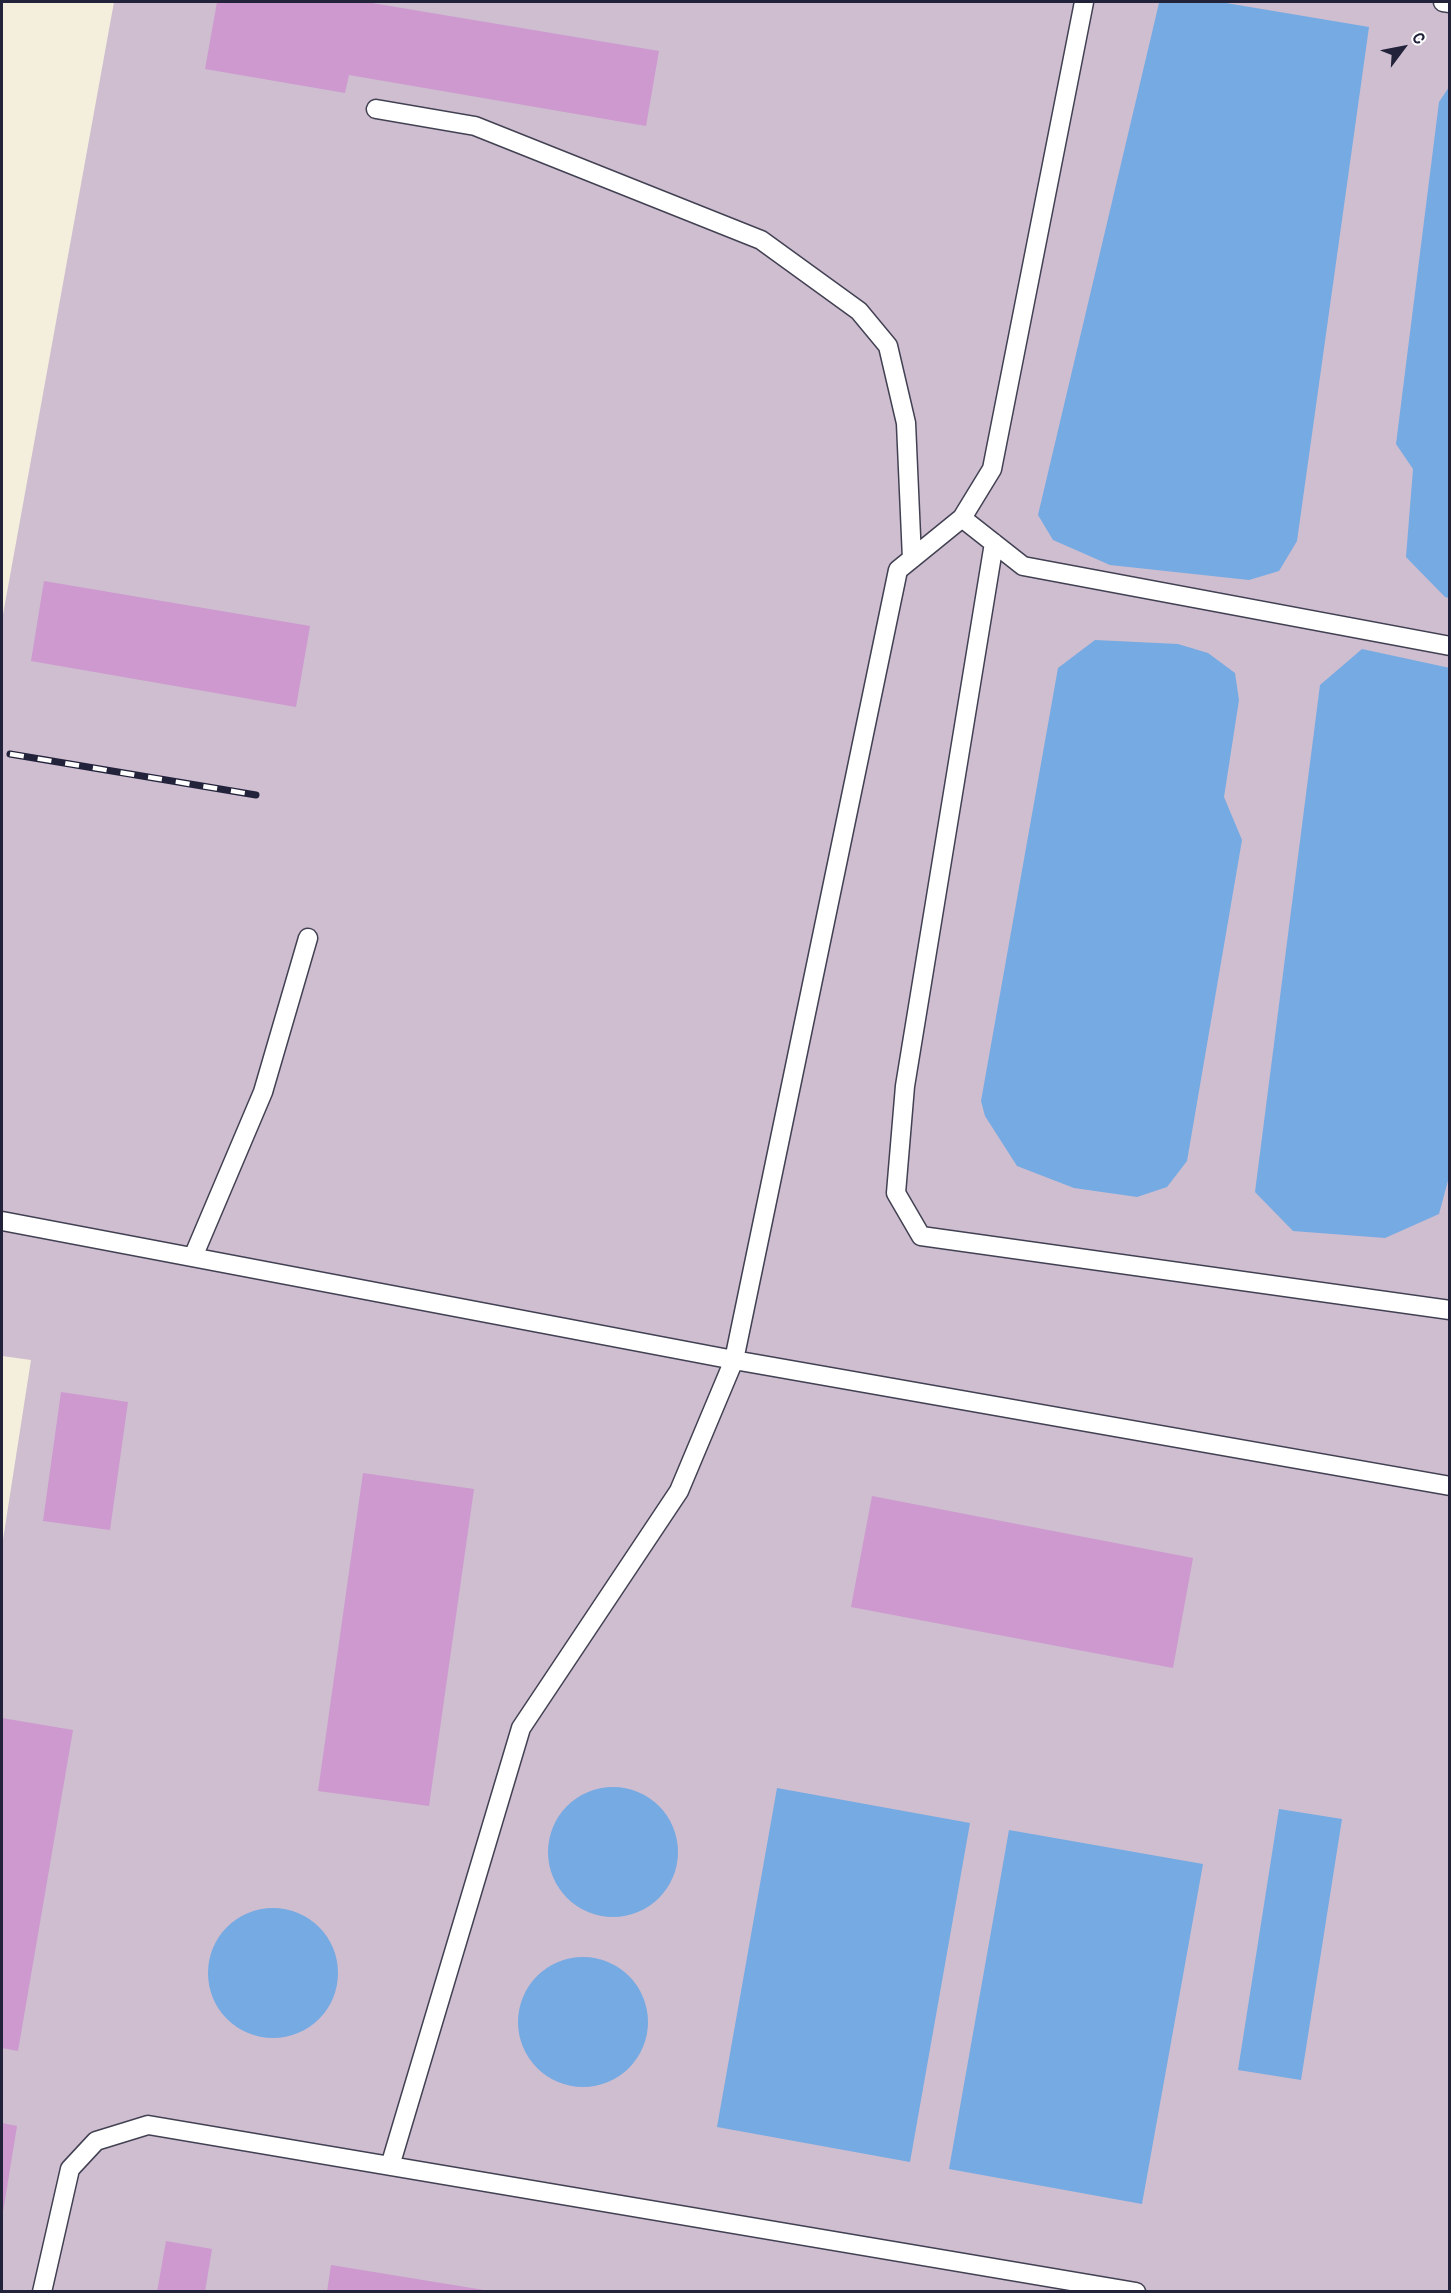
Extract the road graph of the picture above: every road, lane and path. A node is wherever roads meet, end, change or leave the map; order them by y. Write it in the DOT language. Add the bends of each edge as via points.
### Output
graph roads {
  1 [pos="1084,2"];
  2 [pos="1443,2"];
  3 [pos="1449,3"];
  4 [pos="376,109"];
  5 [pos="963,518"];
  6 [pos="994,543"];
  7 [pos="912,559"];
  8 [pos="1449,646"];
  9 [pos="308,938"];
  10 [pos="2,1221"];
  11 [pos="193,1257"];
  12 [pos="1449,1310"];
  13 [pos="734,1360"];
  14 [pos="1449,1486"];
  15 [pos="390,2166"];
  16 [pos="42,2292"];
  17 [pos="1136,2292"];
  1 -- 5 [label="lane" via="992,469"];
  2 -- 3 [label="lane"];
  4 -- 7 [label="lane" via="475,126 761,240 859,311 888,346 906,423"];
  5 -- 6 [label="lane"];
  5 -- 7 [label="lane"];
  6 -- 8 [label="lane" via="1023,566"];
  6 -- 12 [label="lane" via="905,1086 896,1193 921,1236"];
  7 -- 13 [label="lane" via="898,570"];
  9 -- 11 [label="lane" via="263,1092"];
  10 -- 11 [label="lane"];
  11 -- 13 [label="lane"];
  13 -- 14 [label="lane"];
  13 -- 15 [label="lane" via="679,1491 521,1728"];
  15 -- 16 [label="lane" via="148,2125 96,2141 70,2169"];
  15 -- 17 [label="lane"];
}
